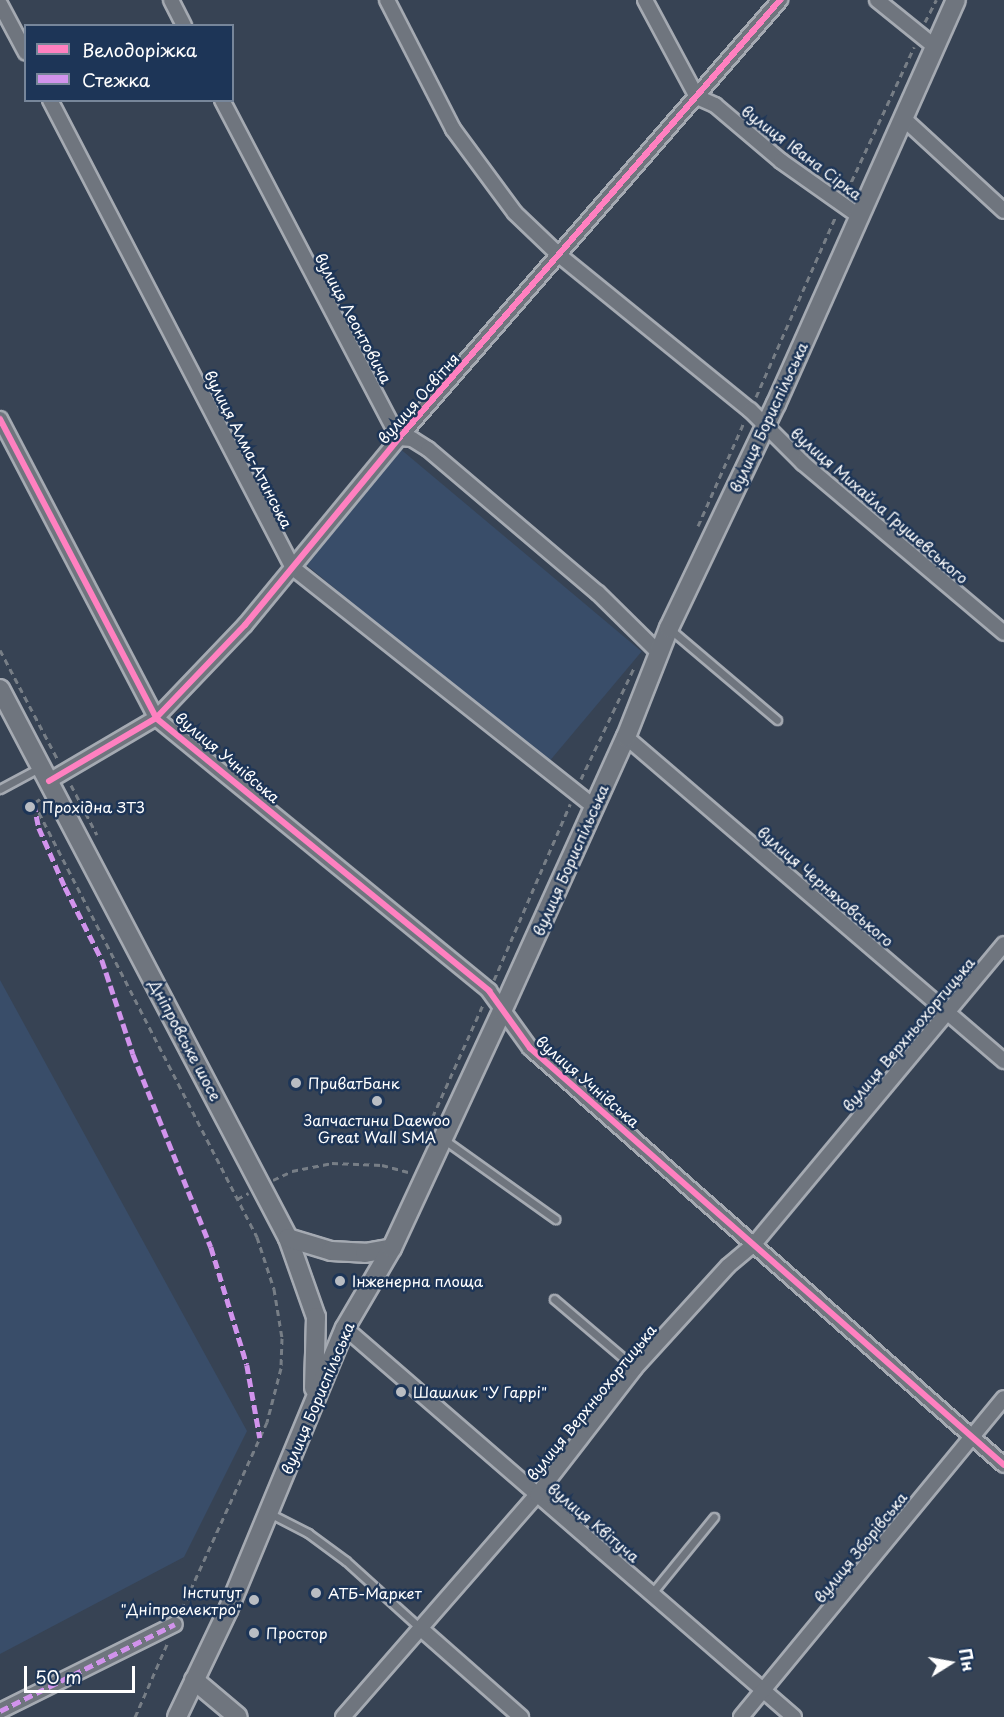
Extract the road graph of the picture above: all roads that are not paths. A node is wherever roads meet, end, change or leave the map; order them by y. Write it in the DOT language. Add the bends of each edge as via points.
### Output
graph roads {
  1 [pos="171,0"];
  2 [pos="387,0"];
  3 [pos="645,0"];
  4 [pos="780,0"];
  5 [pos="877,0"];
  6 [pos="956,0"];
  7 [pos="0,4"];
  8 [pos="183,24"];
  9 [pos="934,46"];
  10 [pos="24,49"];
  11 [pos="697,97"];
  12 [pos="51,102"];
  13 [pos="223,102"];
  14 [pos="903,118"];
  15 [pos="1004,211"];
  16 [pos="859,216"];
  17 [pos="560,255"];
  18 [pos="0,419"];
  19 [pos="765,425"];
  20 [pos="399,438"];
  21 [pos="292,568"];
  22 [pos="669,628"];
  23 [pos="1004,633"];
  24 [pos="660,654"];
  25 [pos="0,690"];
  26 [pos="156,718"];
  27 [pos="777,720"];
  28 [pos="626,737"];
  29 [pos="54,781"];
  30 [pos="0,789"];
  31 [pos="593,806"];
  32 [pos="1004,944"];
  33 [pos="502,1011"];
  34 [pos="948,1013"];
  35 [pos="1004,1061"];
  36 [pos="443,1139"];
  37 [pos="555,1219"];
  38 [pos="288,1238"];
  39 [pos="755,1243"];
  40 [pos="392,1248"];
  41 [pos="554,1299"];
  42 [pos="345,1328"];
  43 [pos="635,1368"];
  44 [pos="1004,1398"];
  45 [pos="312,1408"];
  46 [pos="972,1437"];
  47 [pos="1004,1465"];
  48 [pos="537,1496"];
  49 [pos="268,1512"];
  50 [pos="714,1517"];
  51 [pos="652,1593"];
  52 [pos="175,1624"];
  53 [pos="420,1628"];
  54 [pos="194,1680"];
  55 [pos="764,1691"];
  56 [pos="0,1711"];
  57 [pos="177,1717"];
  58 [pos="238,1717"];
  59 [pos="343,1717"];
  60 [pos="521,1717"];
  61 [pos="741,1717"];
  62 [pos="794,1717"];
  1 -- 8 [label="street"];
  2 -- 17 [label="street, вулиця Михайла Грушевського" via="429,85 477,166 515,213"];
  3 -- 11 [label="street"];
  4 -- 11 [label="street, вулиця Освітня"];
  5 -- 9 [label="street"];
  6 -- 9 [label="main road, вулиця Бориспільська"];
  7 -- 10 [label="street"];
  9 -- 14 [label="main road, вулиця Бориспільська"];
  11 -- 16 [label="street, вулиця Івана Сірка" via="715,105 782,161"];
  11 -- 17 [label="street, вулиця Освітня"];
  12 -- 21 [label="street, вулиця Алма-Атинська"];
  13 -- 20 [label="street, вулиця Леонтовича"];
  14 -- 15 [label="street"];
  14 -- 16 [label="main road, вулиця Бориспільська"];
  16 -- 19 [label="main road, вулиця Бориспільська"];
  17 -- 19 [label="street, вулиця Михайла Грушевського"];
  17 -- 20 [label="street, вулиця Освітня"];
  18 -- 26 [label="street"];
  19 -- 22 [label="main road, вулиця Бориспільська"];
  19 -- 23 [label="street, вулиця Михайла Грушевського" via="837,492"];
  20 -- 21 [label="street, вулиця Освітня"];
  20 -- 24 [label="street" via="412,439 428,449 598,593"];
  21 -- 26 [label="street, вулиця Освітня" via="245,625"];
  21 -- 31 [label="street, вулиця Алма-Атинська"];
  22 -- 24 [label="main road, вулиця Бориспільська"];
  22 -- 27 [label="lane"];
  24 -- 28 [label="main road, вулиця Бориспільська"];
  25 -- 29 [label="main road, Дніпровське шосе"];
  26 -- 29 [label="street, вулиця Освітня"];
  26 -- 33 [label="street, вулиця Учнівська" via="489,991"];
  28 -- 31 [label="main road, вулиця Бориспільська"];
  28 -- 34 [label="street, вулиця Черняховського"];
  29 -- 30 [label="lane"];
  29 -- 38 [label="main road, Дніпровське шосе"];
  31 -- 33 [label="main road, вулиця Бориспільська"];
  32 -- 34 [label="street, вулиця Верхньохортицька"];
  33 -- 36 [label="main road, вулиця Бориспільська"];
  33 -- 39 [label="street, вулиця Учнівська" via="530,1047"];
  34 -- 35 [label="street, вулиця Черняховського"];
  34 -- 39 [label="street, вулиця Верхньохортицька"];
  36 -- 37 [label="lane"];
  36 -- 40 [label="main road, вулиця Бориспільська"];
  38 -- 40 [label="main road" via="331,1251 365,1253"];
  38 -- 45 [label="main road, Дніпровське шосе" via="316,1317"];
  39 -- 43 [label="street, вулиця Верхньохортицька" via="728,1266"];
  39 -- 46 [label="street, вулиця Учнівська"];
  40 -- 42 [label="main road, вулиця Бориспільська"];
  41 -- 43 [label="lane"];
  42 -- 45 [label="main road, вулиця Бориспільська"];
  42 -- 48 [label="street, вулиця Квітуча"];
  43 -- 48 [label="street, вулиця Верхньохортицька"];
  44 -- 46 [label="street, вулиця Зборівська"];
  45 -- 49 [label="main road, вулиця Бориспільська"];
  46 -- 47 [label="street, вулиця Учнівська"];
  46 -- 55 [label="street, вулиця Зборівська"];
  48 -- 51 [label="street, вулиця Квітуча"];
  48 -- 53 [label="street, вулиця Верхньохортицька"];
  49 -- 53 [label="lane" via="308,1533 336,1554"];
  49 -- 54 [label="main road, вулиця Бориспільська"];
  50 -- 51 [label="lane"];
  51 -- 55 [label="street, вулиця Квітуча"];
  52 -- 56 [label="street"];
  53 -- 59 [label="street, вулиця Верхньохортицька"];
  53 -- 60 [label="street"];
  54 -- 57 [label="main road, вулиця Бориспільська"];
  54 -- 58 [label="main road"];
  55 -- 61 [label="street, вулиця Зборівська"];
  55 -- 62 [label="street, вулиця Квітуча"];
}
